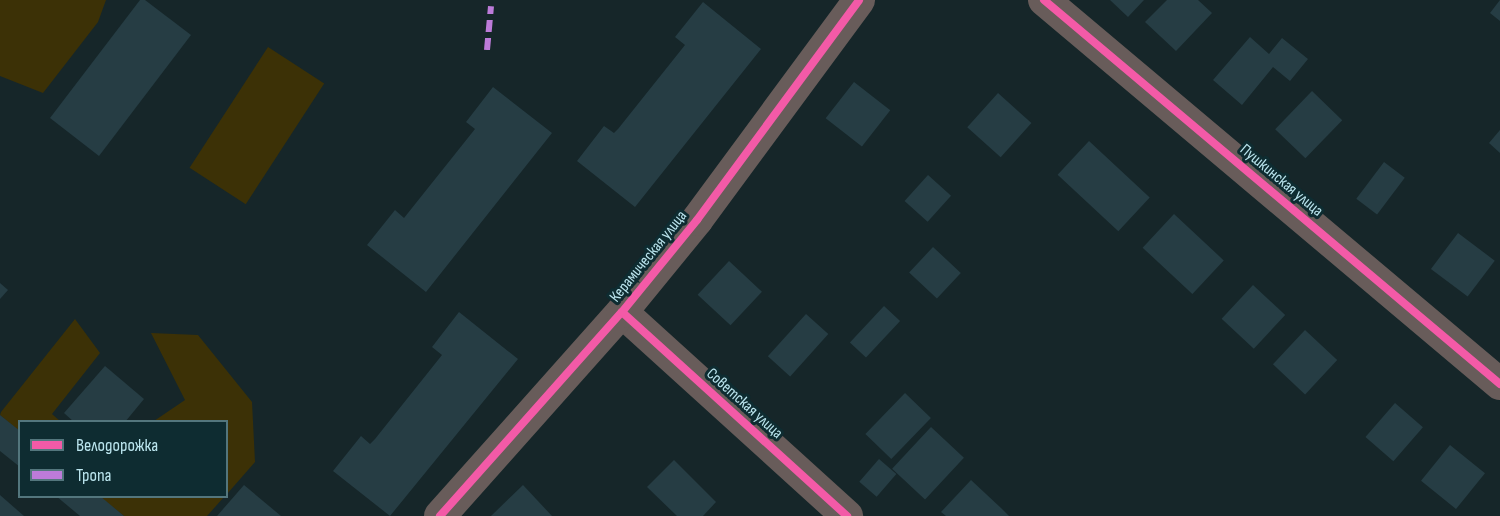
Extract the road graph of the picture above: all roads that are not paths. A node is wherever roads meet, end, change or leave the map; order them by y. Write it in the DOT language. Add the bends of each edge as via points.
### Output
graph roads {
  1 [pos="859,0"];
  2 [pos="1044,0"];
  3 [pos="622,312"];
  4 [pos="1500,384"];
  5 [pos="440,516"];
  6 [pos="847,516"];
  1 -- 3 [label="street, Керамическая улица" via="697,220"];
  2 -- 4 [label="street, Пушкинская улица"];
  3 -- 5 [label="street, Керамическая улица"];
  3 -- 6 [label="street, Советская улица"];
}
